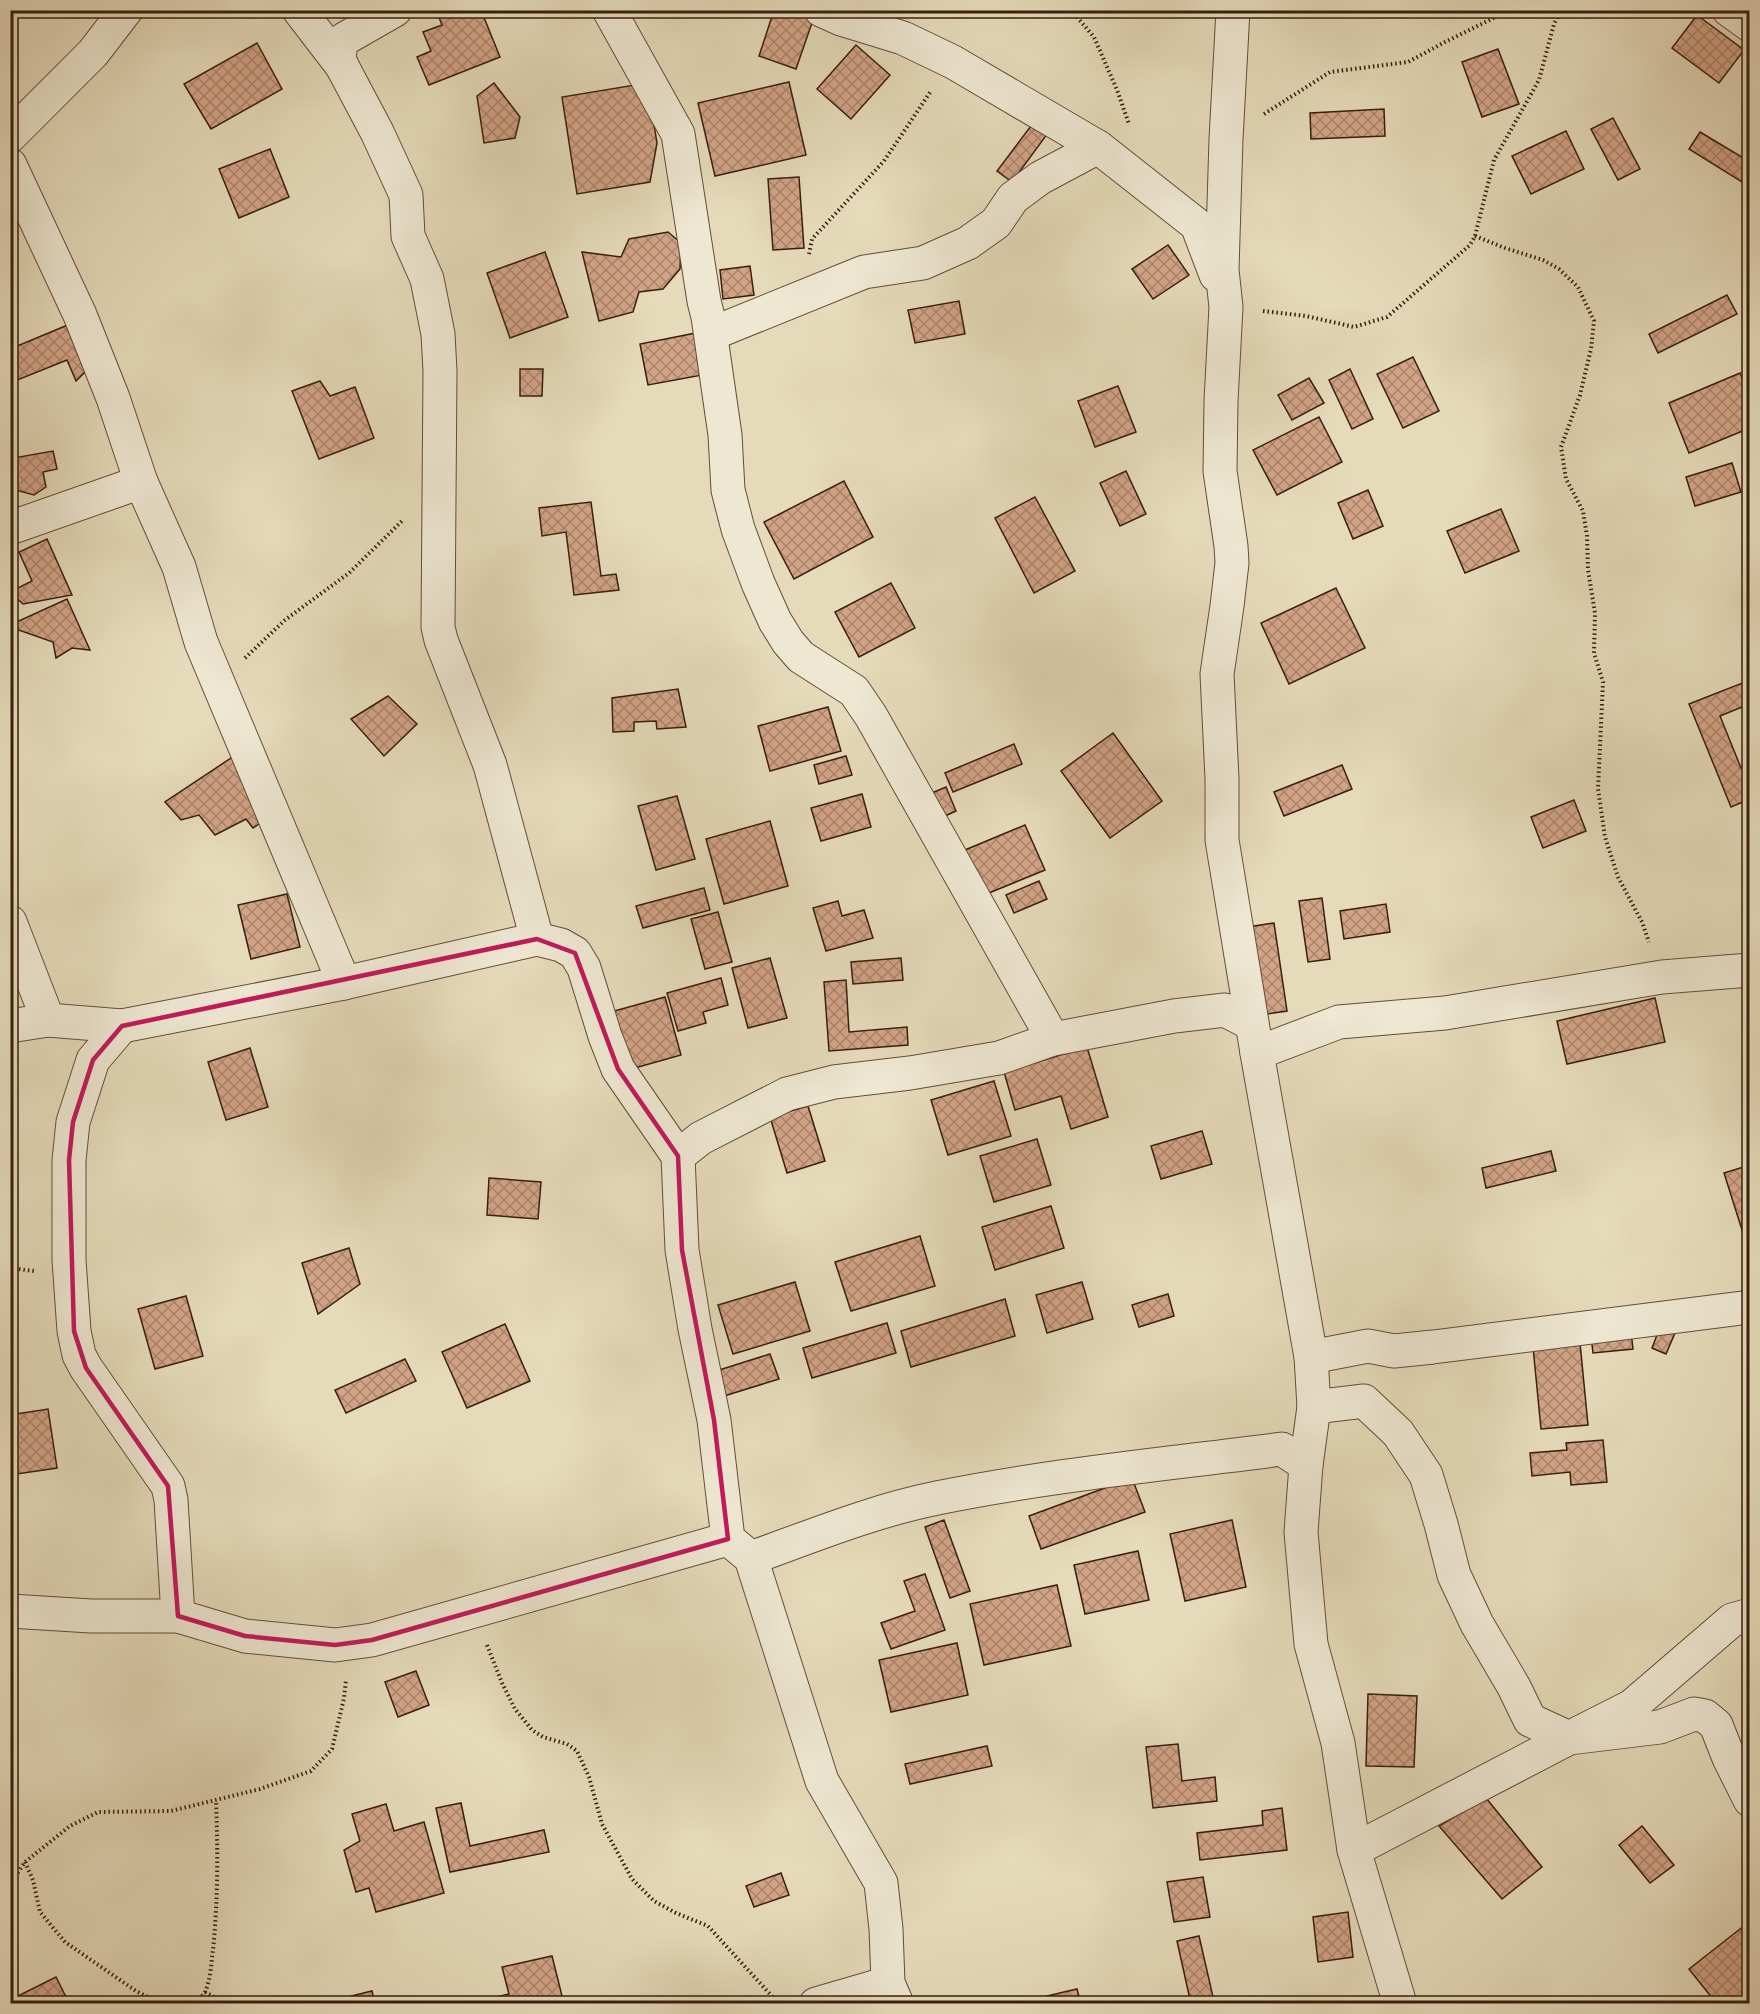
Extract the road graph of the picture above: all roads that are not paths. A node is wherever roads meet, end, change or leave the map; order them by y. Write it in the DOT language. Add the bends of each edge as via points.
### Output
graph roads {
  1 [pos="126,10"];
  2 [pos="299,10"];
  3 [pos="395,10"];
  4 [pos="609,10"];
  5 [pos="821,10"];
  6 [pos="1233,10"];
  7 [pos="1730,10"];
  8 [pos="1749,25"];
  9 [pos="342,66"];
  10 [pos="10,136"];
  11 [pos="1098,147"];
  12 [pos="10,165"];
  13 [pos="1226,303"];
  14 [pos="711,334"];
  15 [pos="141,482"];
  16 [pos="10,528"];
  17 [pos="10,922"];
  18 [pos="537,939"];
  19 [pos="1749,970"];
  20 [pos="344,983"];
  21 [pos="48,1020"];
  22 [pos="10,1026"];
  23 [pos="122,1026"];
  24 [pos="1053,1039"];
  25 [pos="1254,1039"];
  26 [pos="678,1156"];
  27 [pos="1749,1307"];
  28 [pos="1311,1357"];
  29 [pos="1314,1407"];
  30 [pos="1306,1465"];
  31 [pos="739,1549"];
  32 [pos="10,1611"];
  33 [pos="178,1616"];
  34 [pos="1749,1616"];
  35 [pos="1569,1738"];
  36 [pos="1749,1800"];
  37 [pos="1354,1850"];
  38 [pos="892,1993"];
  39 [pos="816,2004"];
  40 [pos="1400,2004"];
  1 -- 10 [label="street" via="93,53"];
  2 -- 9 [label="street"];
  3 -- 9 [label="street" via="341,42"];
  4 -- 14 [label="street" via="678,134"];
  5 -- 11 [label="street" via="903,38 953,62"];
  6 -- 13 [label="street" via="1222,270"];
  7 -- 8 [label="street"];
  9 -- 18 [label="street" via="406,195 408,236 427,279 438,334 438,627 490,765"];
  11 -- 13 [label="street" via="1197,225"];
  11 -- 14 [label="street" via="1040,178 1013,198 996,223 968,243 923,263 864,272"];
  12 -- 15 [label="street" via="80,315"];
  13 -- 25 [label="street" via="1220,471 1232,563 1217,674 1222,840"];
  14 -- 24 [label="street" via="728,490 744,548 776,621 801,657 854,691 871,716"];
  15 -- 16 [label="street"];
  15 -- 20 [label="street" via="179,567 201,642"];
  17 -- 21 [label="street"];
  18 -- 20 [label="street"];
  18 -- 26 [label="street" via="575,953 584,968 618,1069"];
  19 -- 25 [label="street" via="1662,977 1445,1013 1340,1022"];
  20 -- 23 [label="street"];
  21 -- 22 [label="street"];
  21 -- 23 [label="street"];
  23 -- 33 [label="street" via="93,1060 73,1122 69,1260 74,1331 86,1368 168,1486"];
  24 -- 25 [label="street" via="1225,1010"];
  24 -- 26 [label="street" via="999,1058 910,1074 834,1082 787,1094 702,1138"];
  25 -- 28 [label="street"];
  26 -- 31 [label="street" via="682,1250"];
  27 -- 28 [label="street" via="1434,1347 1394,1351 1368,1346"];
  28 -- 29 [label="street"];
  29 -- 30 [label="street"];
  29 -- 35 [label="street" via="1364,1401 1398,1433 1426,1475 1454,1575 1530,1720"];
  30 -- 31 [label="street" via="1282,1449 1055,1479 936,1498"];
  30 -- 37 [label="street" via="1301,1532 1311,1644 1338,1743"];
  31 -- 33 [label="street" via="477,1610 372,1640 336,1645 245,1636"];
  31 -- 38 [label="street" via="822,1781 881,1883"];
  32 -- 33 [label="street"];
  34 -- 35 [label="street" via="1732,1620 1632,1706"];
  35 -- 36 [label="street" via="1660,1727 1694,1714 1706,1716 1716,1725"];
  35 -- 37 [label="street"];
  37 -- 40 [label="street"];
  38 -- 39 [label="street"];
}
